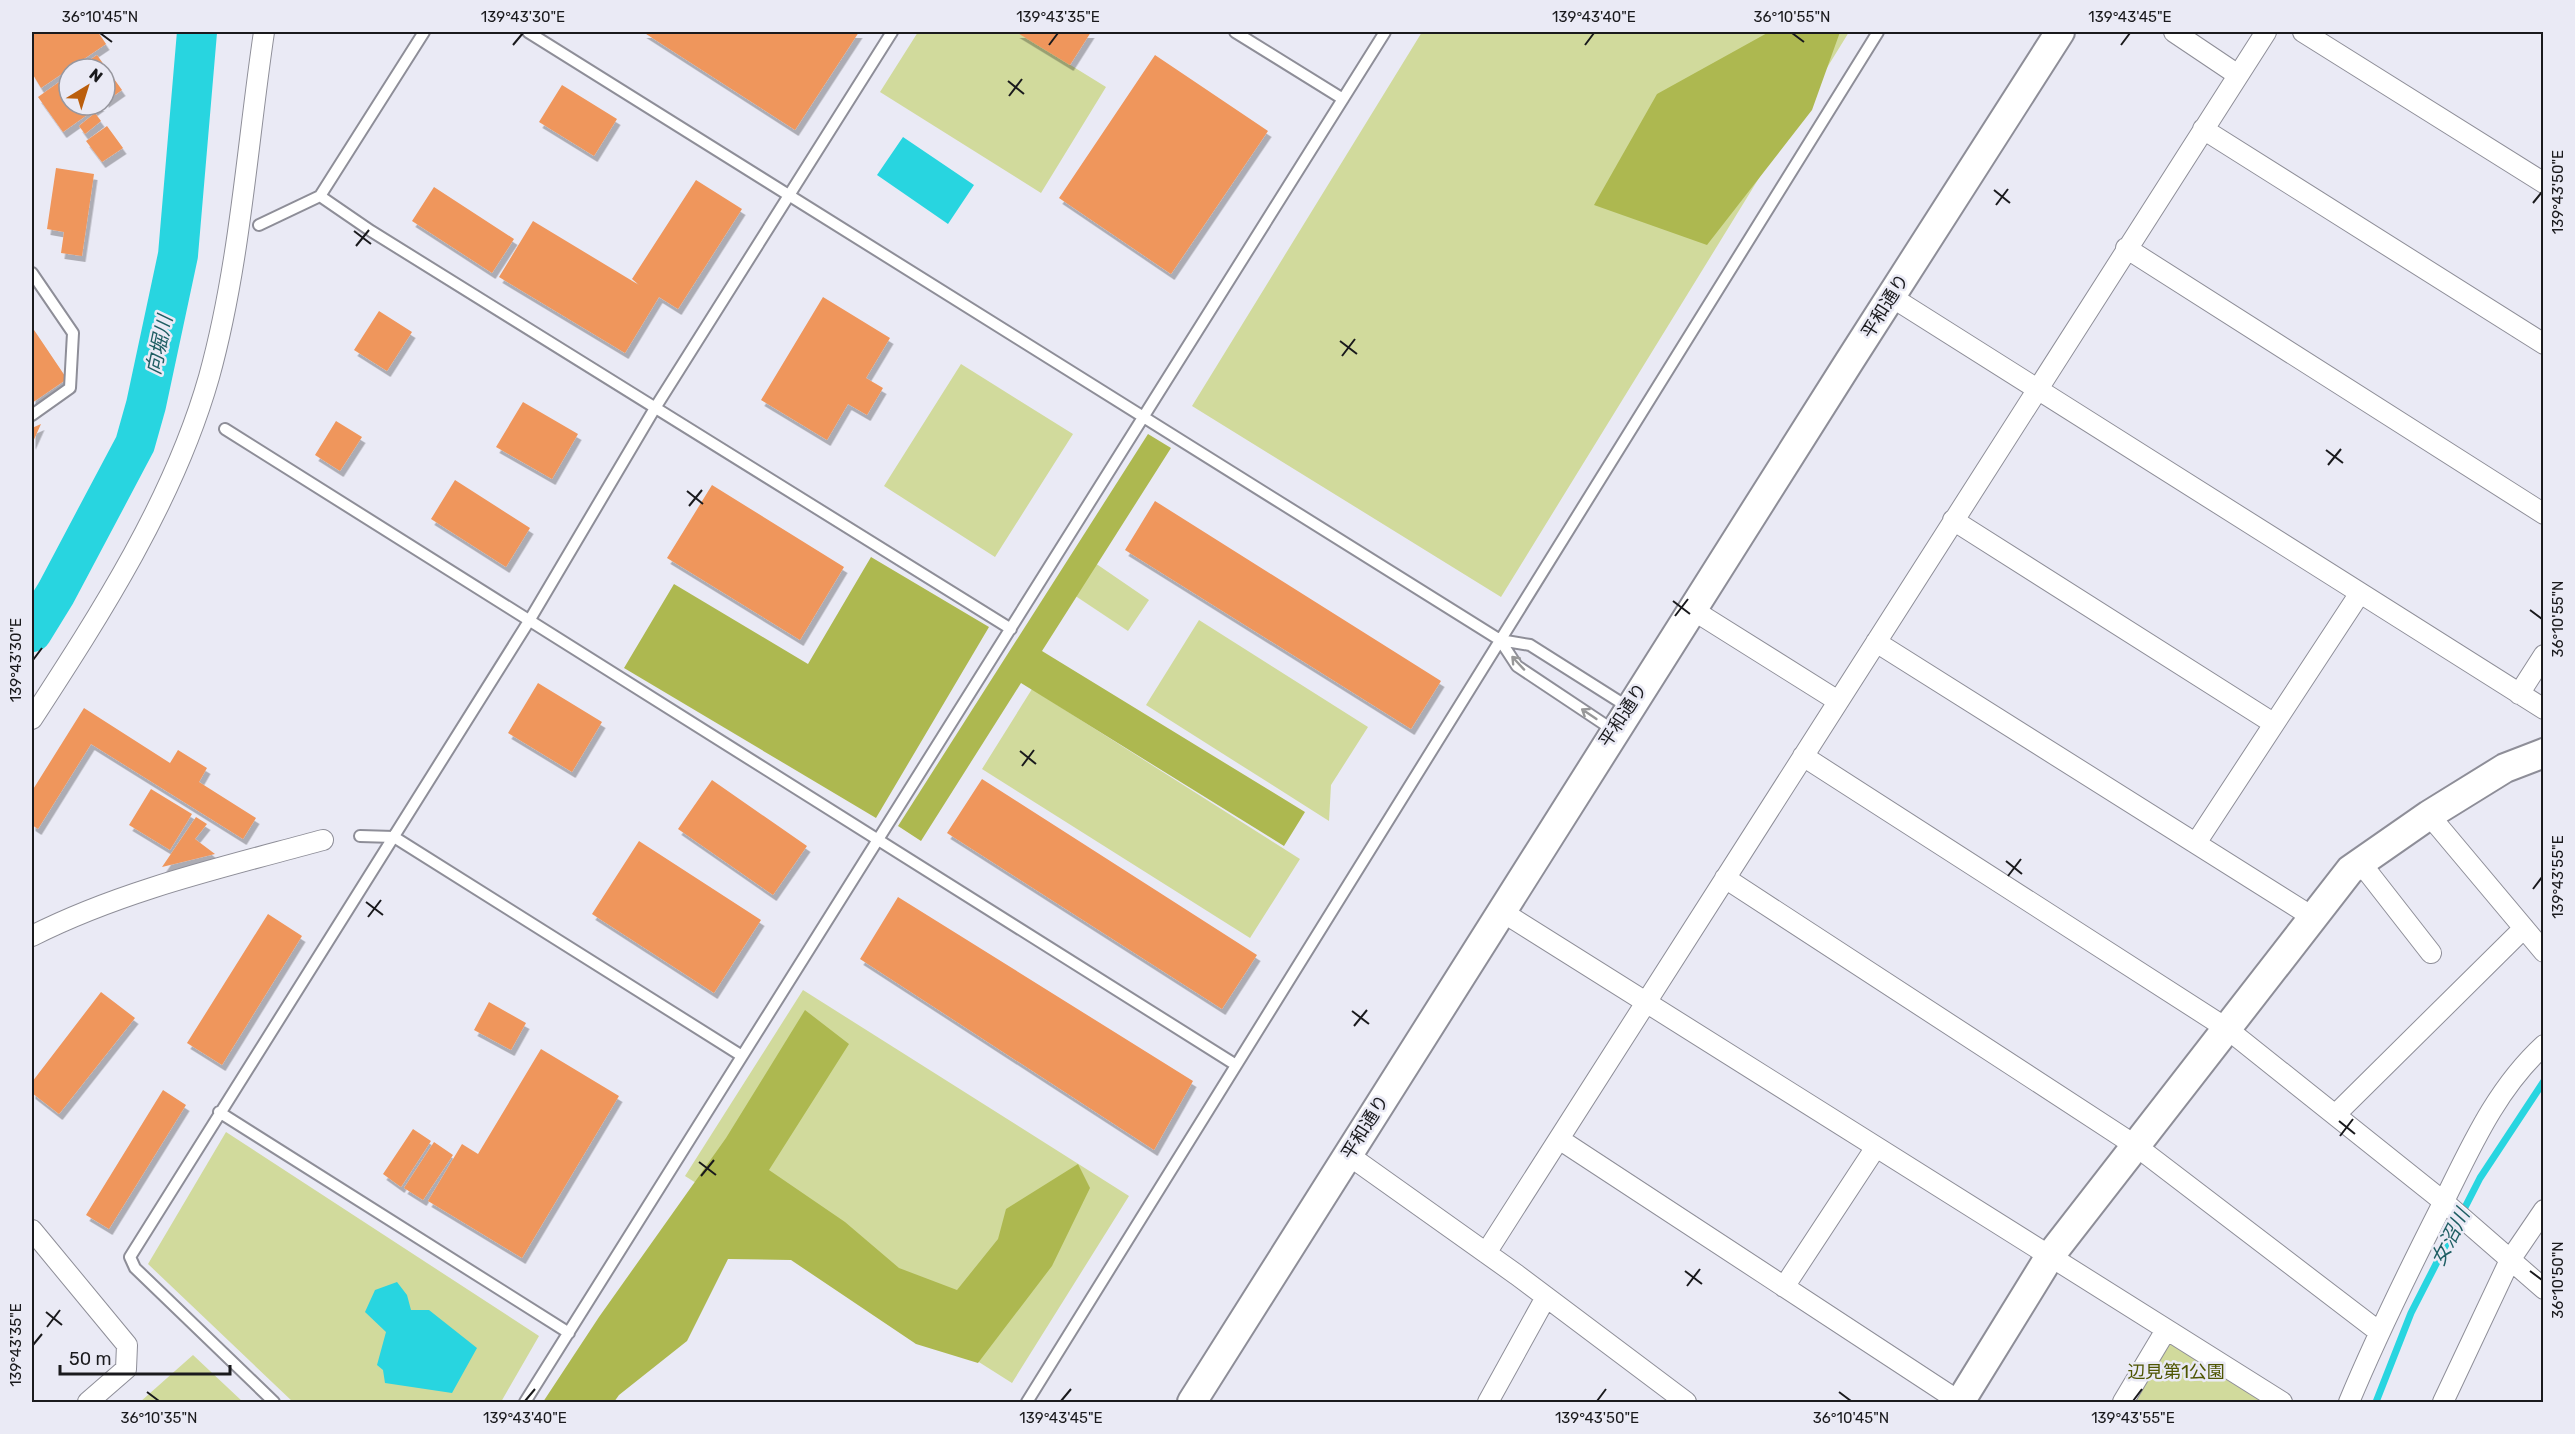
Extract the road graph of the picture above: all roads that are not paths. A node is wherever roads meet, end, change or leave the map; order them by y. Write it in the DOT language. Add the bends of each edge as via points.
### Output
graph roads {
  1 [pos="264,32"];
  2 [pos="424,32"];
  3 [pos="528,32"];
  4 [pos="892,32"];
  5 [pos="1235,32"];
  6 [pos="1385,32"];
  7 [pos="1878,32"];
  8 [pos="2060,32"];
  9 [pos="2174,32"];
  10 [pos="2266,32"];
  11 [pos="2302,32"];
  12 [pos="2238,75"];
  13 [pos="1343,99"];
  14 [pos="2203,129"];
  15 [pos="2544,183"];
  16 [pos="788,194"];
  17 [pos="320,196"];
  18 [pos="259,225"];
  19 [pos="2126,248"];
  20 [pos="32,273"];
  21 [pos="1890,297"];
  22 [pos="2544,344"];
  23 [pos="2036,388"];
  24 [pos="656,408"];
  25 [pos="32,415"];
  26 [pos="1147,417"];
  27 [pos="225,429"];
  28 [pos="2544,514"];
  29 [pos="1953,520"];
  30 [pos="2360,593"];
  31 [pos="1693,610"];
  32 [pos="529,621"];
  33 [pos="1011,629"];
  34 [pos="1500,640"];
  35 [pos="1876,642"];
  36 [pos="2544,655"];
  37 [pos="2519,694"];
  38 [pos="1838,701"];
  39 [pos="1628,707"];
  40 [pos="2544,709"];
  41 [pos="32,718"];
  42 [pos="2273,723"];
  43 [pos="1613,730"];
  44 [pos="2544,753"];
  45 [pos="1803,756"];
  46 [pos="2429,815"];
  47 [pos="360,836"];
  48 [pos="394,837"];
  49 [pos="878,839"];
  50 [pos="323,840"];
  51 [pos="2196,843"];
  52 [pos="2361,862"];
  53 [pos="1725,878"];
  54 [pos="1501,911"];
  55 [pos="2311,916"];
  56 [pos="2524,928"];
  57 [pos="32,936"];
  58 [pos="2544,952"];
  59 [pos="2431,953"];
  60 [pos="1646,1002"];
  61 [pos="2226,1029"];
  62 [pos="2544,1045"];
  63 [pos="742,1056"];
  64 [pos="1236,1065"];
  65 [pos="219,1112"];
  66 [pos="2335,1115"];
  67 [pos="1559,1139"];
  68 [pos="2136,1146"];
  69 [pos="1876,1147"];
  70 [pos="1347,1154"];
  71 [pos="2444,1202"];
  72 [pos="2544,1210"];
  73 [pos="32,1230"];
  74 [pos="1486,1253"];
  75 [pos="2050,1256"];
  76 [pos="2510,1260"];
  77 [pos="1784,1287"];
  78 [pos="2544,1289"];
  79 [pos="1546,1297"];
  80 [pos="2166,1330"];
  81 [pos="2378,1331"];
  82 [pos="569,1333"];
  83 [pos="88,1402"];
  84 [pos="274,1402"];
  85 [pos="525,1402"];
  86 [pos="1027,1402"];
  87 [pos="1192,1402"];
  88 [pos="1488,1402"];
  89 [pos="1686,1402"];
  90 [pos="1960,1402"];
  91 [pos="2123,1402"];
  92 [pos="2282,1402"];
  93 [pos="2349,1402"];
  94 [pos="2442,1402"];
  1 -- 41 [label="street" via="228,291 202,398 154,513 82,642"];
  2 -- 17 [label="lane"];
  3 -- 16 [label="lane"];
  4 -- 16 [label="lane"];
  5 -- 13 [label="lane"];
  6 -- 13 [label="lane"];
  7 -- 34 [label="lane"];
  8 -- 21 [label="street, 平和通り"];
  9 -- 12 [label="street"];
  10 -- 12 [label="street"];
  11 -- 15 [label="street"];
  12 -- 14 [label="street"];
  13 -- 26 [label="lane"];
  14 -- 19 [label="street"];
  14 -- 22 [label="street"];
  16 -- 24 [label="lane"];
  16 -- 26 [label="lane"];
  17 -- 18 [label="lane"];
  17 -- 24 [label="lane"];
  19 -- 23 [label="street"];
  19 -- 28 [label="street"];
  20 -- 25 [label="lane" via="73,333 70,388"];
  21 -- 23 [label="street"];
  21 -- 31 [label="street, 平和通り"];
  23 -- 29 [label="street"];
  23 -- 30 [label="street"];
  24 -- 32 [label="lane"];
  24 -- 33 [label="lane"];
  26 -- 33 [label="lane"];
  26 -- 34 [label="lane"];
  27 -- 32 [label="lane"];
  29 -- 35 [label="street"];
  29 -- 42 [label="street"];
  30 -- 37 [label="street"];
  30 -- 42 [label="street"];
  31 -- 38 [label="street"];
  31 -- 39 [label="street, 平和通り"];
  32 -- 48 [label="lane"];
  32 -- 49 [label="lane"];
  33 -- 49 [label="lane"];
  34 -- 39 [label="lane" via="1530,645"];
  43 -- 34 [label="lane, one-way" via="1517,666"];
  34 -- 64 [label="lane"];
  35 -- 38 [label="street"];
  35 -- 51 [label="street"];
  36 -- 37 [label="street"];
  37 -- 40 [label="street"];
  38 -- 45 [label="street"];
  39 -- 43 [label="street, 平和通り"];
  42 -- 51 [label="street"];
  43 -- 54 [label="street, 平和通り"];
  44 -- 46 [label="street" via="2505,768"];
  45 -- 53 [label="street"];
  45 -- 61 [label="street"];
  46 -- 52 [label="street"];
  46 -- 56 [label="street"];
  47 -- 48 [label="lane"];
  48 -- 63 [label="lane"];
  48 -- 65 [label="lane"];
  49 -- 63 [label="lane"];
  49 -- 64 [label="lane"];
  50 -- 57 [label="street" via="156,885"];
  51 -- 55 [label="street"];
  52 -- 55 [label="street" via="2349,870"];
  52 -- 59 [label="street"];
  53 -- 60 [label="street"];
  53 -- 68 [label="street"];
  54 -- 60 [label="street"];
  54 -- 70 [label="street, 平和通り"];
  55 -- 61 [label="street"];
  56 -- 58 [label="street"];
  56 -- 66 [label="street"];
  60 -- 67 [label="street"];
  60 -- 69 [label="street"];
  61 -- 66 [label="street"];
  61 -- 68 [label="street"];
  62 -- 71 [label="street" via="2526,1061 2492,1106"];
  63 -- 82 [label="lane"];
  64 -- 86 [label="lane"];
  65 -- 82 [label="lane"];
  65 -- 84 [label="lane" via="130,1257 135,1268"];
  66 -- 71 [label="street"];
  67 -- 74 [label="street"];
  67 -- 77 [label="street"];
  68 -- 75 [label="street"];
  68 -- 81 [label="street"];
  69 -- 75 [label="street"];
  69 -- 77 [label="street"];
  70 -- 74 [label="street"];
  70 -- 87 [label="street, 平和通り"];
  71 -- 76 [label="street"];
  71 -- 81 [label="street"];
  72 -- 76 [label="street"];
  73 -- 83 [label="street" via="127,1345 126,1369"];
  74 -- 79 [label="street"];
  75 -- 80 [label="street"];
  75 -- 90 [label="street"];
  76 -- 78 [label="street"];
  76 -- 94 [label="street"];
  77 -- 90 [label="street"];
  79 -- 88 [label="street"];
  79 -- 89 [label="street"];
  80 -- 91 [label="street"];
  80 -- 92 [label="street"];
  81 -- 93 [label="street"];
  82 -- 85 [label="lane"];
}
